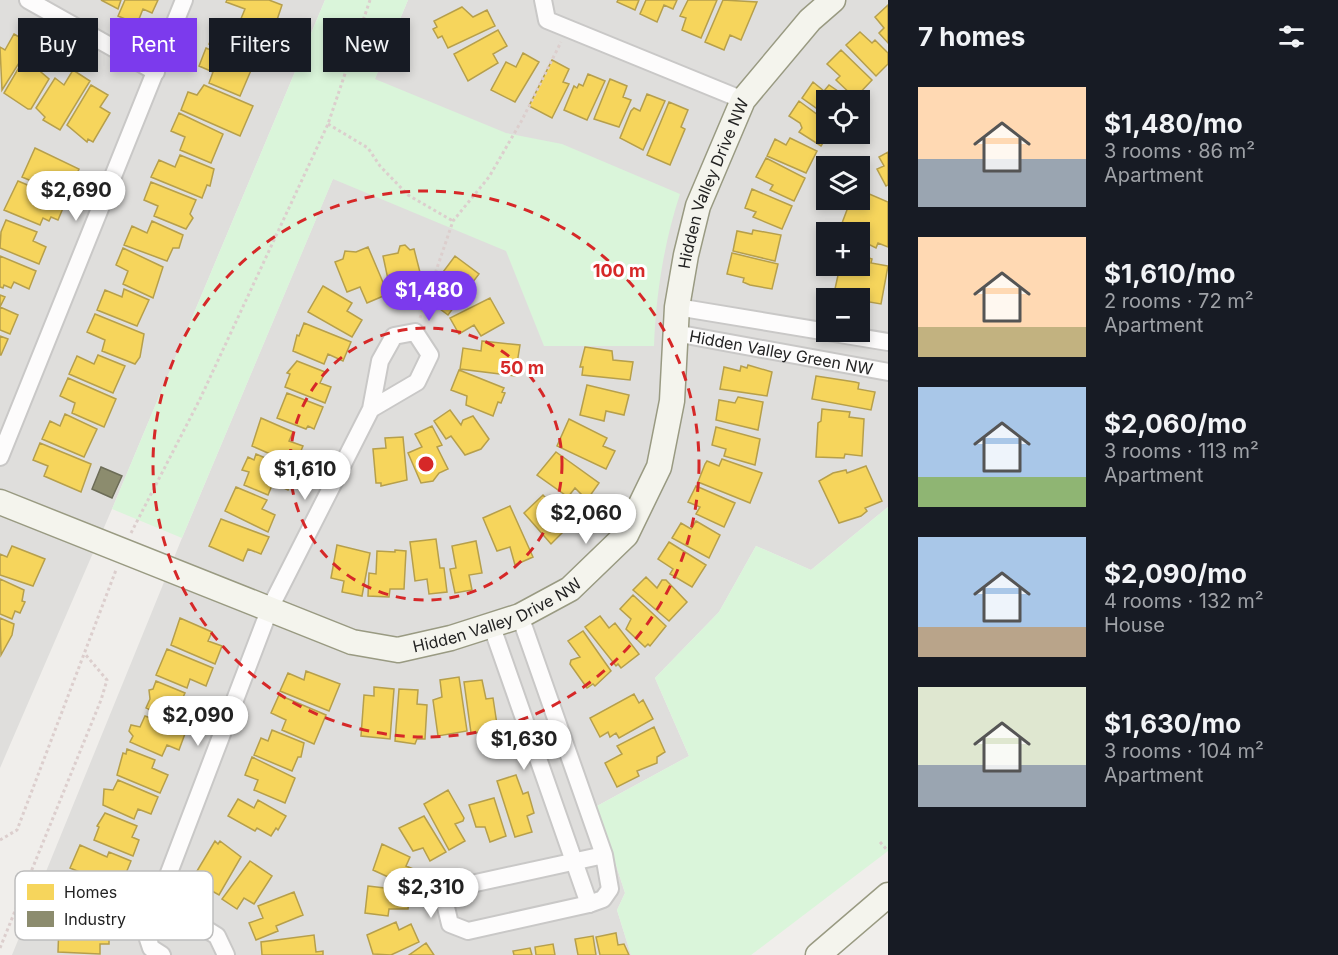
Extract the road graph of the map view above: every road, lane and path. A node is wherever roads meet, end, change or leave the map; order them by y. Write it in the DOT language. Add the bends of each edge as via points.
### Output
graph roads {
  1 [pos="28,0"];
  2 [pos="184,0"];
  3 [pos="370,0"];
  4 [pos="543,0"];
  5 [pos="833,0"];
  6 [pos="177,18"];
  7 [pos="567,30"];
  8 [pos="110,46"];
  9 [pos="156,72"];
  10 [pos="743,100"];
  11 [pos="327,124"];
  12 [pos="453,221"];
  13 [pos="677,307"];
  14 [pos="415,332"];
  15 [pos="675,333"];
  16 [pos="888,342"];
  17 [pos="888,372"];
  18 [pos="371,409"];
  19 [pos="0,457"];
  20 [pos="0,502"];
  21 [pos="125,551"];
  22 [pos="270,608"];
  23 [pos="520,616"];
  24 [pos="492,627"];
  25 [pos="86,654"];
  26 [pos="0,840"];
  27 [pos="880,842"];
  28 [pos="888,851"];
  29 [pos="604,855"];
  30 [pos="574,862"];
  31 [pos="32,871"];
  32 [pos="169,871"];
  33 [pos="888,894"];
  34 [pos="589,904"];
  35 [pos="15,912"];
  36 [pos="213,933"];
  37 [pos="148,940"];
  38 [pos="0,948"];
  39 [pos="162,955"];
  40 [pos="226,955"];
  41 [pos="818,955"];
  1 -- 8 [label="street"];
  2 -- 6 [label="street"];
  3 -- 11 [label="path"];
  4 -- 7 [label="street" via="547,20"];
  5 -- 10 [label="street, Hidden Valley Drive NW" via="810,20"];
  7 -- 10 [label="street"];
  7 -- 12 [label="path" via="489,177"];
  9 -- 19 [label="street"];
  10 -- 13 [label="street, Hidden Valley Drive NW" via="698,206"];
  11 -- 12 [label="path" via="368,148 408,195"];
  11 -- 21 [label="path"];
  12 -- 14 [label="path"];
  13 -- 15 [label="street, Hidden Valley Drive NW"];
  13 -- 16 [label="street, Hidden Valley Green NW"];
  14 -- 18 [label="street" via="394,336 380,361"];
  14 -- 18 [label="street" via="430,355 417,382"];
  15 -- 17 [label="street, Hidden Valley Green NW"];
  15 -- 23 [label="street, Hidden Valley Drive NW" via="672,401 659,467 626,535 570,589"];
  18 -- 22 [label="street"];
  20 -- 21 [label="street, Hidden Valley Drive NW"];
  21 -- 22 [label="street, Hidden Valley Drive NW"];
  21 -- 25 [label="path"];
  22 -- 24 [label="street, Hidden Valley Drive NW" via="352,642 398,650"];
  22 -- 32 [label="street"];
  23 -- 24 [label="street, Hidden Valley Drive NW"];
  23 -- 29 [label="street"];
  24 -- 30 [label="street"];
  25 -- 26 [label="path" via="17,830"];
  25 -- 31 [label="path" via="107,680 102,700"];
  27 -- 28 [label="path"];
  29 -- 30 [label="street"];
  29 -- 34 [label="street" via="610,889 603,898"];
  30 -- 34 [label="street"];
  30 -- 34 [label="street" via="462,886 445,903 450,924 468,931"];
  33 -- 41 [label="street"];
  35 -- 38 [label="path"];
  36 -- 40 [label="street"];
  37 -- 39 [label="street" via="151,948"];
}
